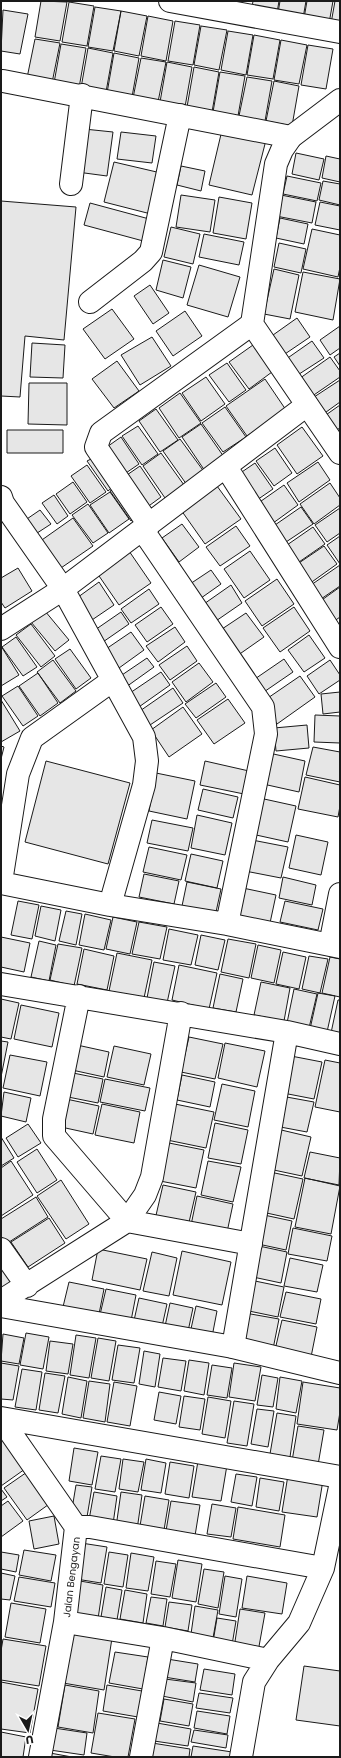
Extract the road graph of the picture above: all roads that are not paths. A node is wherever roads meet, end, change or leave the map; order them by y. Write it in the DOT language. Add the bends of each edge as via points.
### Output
graph roads {
  1 [pos="170,1"];
  2 [pos="340,32"];
  3 [pos="3,81"];
  4 [pos="82,95"];
  5 [pos="340,100"];
  6 [pos="180,115"];
  7 [pos="291,137"];
  8 [pos="72,184"];
  9 [pos="90,302"];
  10 [pos="252,324"];
  11 [pos="307,405"];
  12 [pos="340,453"];
  13 [pos="226,467"];
  14 [pos="2,502"];
  15 [pos="146,527"];
  16 [pos="63,588"];
  17 [pos="1,629"];
  18 [pos="340,647"];
  19 [pos="113,680"];
  20 [pos="1,882"];
  21 [pos="340,894"];
  22 [pos="110,905"];
  23 [pos="227,924"];
  24 [pos="335,946"];
  25 [pos="1,984"];
  26 [pos="79,996"];
  27 [pos="181,1013"];
  28 [pos="287,1032"];
  29 [pos="340,1044"];
  30 [pos="127,1221"];
  31 [pos="251,1244"];
  32 [pos="1,1249"];
  33 [pos="27,1286"];
  34 [pos="1,1301"];
  35 [pos="1,1306"];
  36 [pos="233,1347"];
  37 [pos="340,1373"];
  38 [pos="1,1418"];
  39 [pos="340,1477"];
  40 [pos="340,1487"];
  41 [pos="76,1527"];
  42 [pos="323,1568"];
  43 [pos="65,1622"];
  44 [pos="163,1638"];
  45 [pos="268,1660"];
  46 [pos="40,1757"];
  47 [pos="141,1757"];
  48 [pos="241,1757"];
  1 -- 2 [label="street"];
  3 -- 4 [label="street"];
  4 -- 6 [label="street"];
  4 -- 8 [label="street"];
  5 -- 7 [label="street"];
  6 -- 7 [label="street"];
  6 -- 9 [label="street" via="151,252 143,262"];
  7 -- 10 [label="street" via="276,164"];
  10 -- 11 [label="street"];
  10 -- 15 [label="street" via="101,433 97,440 96,447"];
  11 -- 12 [label="street"];
  11 -- 13 [label="street"];
  13 -- 15 [label="street"];
  13 -- 18 [label="street"];
  14 -- 16 [label="street"];
  15 -- 16 [label="street"];
  15 -- 23 [label="street" via="263,708 266,734"];
  16 -- 17 [label="street"];
  16 -- 19 [label="street"];
  19 -- 20 [label="street" via="32,738 18,774"];
  19 -- 22 [label="street" via="144,737 147,761 144,785"];
  20 -- 22 [label="street"];
  21 -- 24 [label="street"];
  22 -- 23 [label="street"];
  23 -- 24 [label="street"];
  25 -- 26 [label="street"];
  26 -- 27 [label="street"];
  26 -- 30 [label="street" via="54,1119 54,1136"];
  27 -- 28 [label="street"];
  27 -- 30 [label="street" via="152,1177 146,1195"];
  28 -- 29 [label="street"];
  28 -- 31 [label="street"];
  30 -- 31 [label="street"];
  30 -- 33 [label="street"];
  31 -- 36 [label="street"];
  32 -- 33 [label="street"];
  33 -- 34 [label="street"];
  35 -- 36 [label="street"];
  36 -- 37 [label="street"];
  38 -- 39 [label="street"];
  38 -- 41 [label="street, Jalan Bengayan"];
  40 -- 42 [label="street"];
  41 -- 42 [label="street" via="90,1527"];
  41 -- 43 [label="street, Jalan Bengayan"];
  42 -- 45 [label="street" via="299,1623"];
  43 -- 44 [label="street"];
  43 -- 46 [label="street, Jalan Bengayan"];
  44 -- 45 [label="street"];
  44 -- 47 [label="street"];
  45 -- 48 [label="street" via="254,1682"];
}
